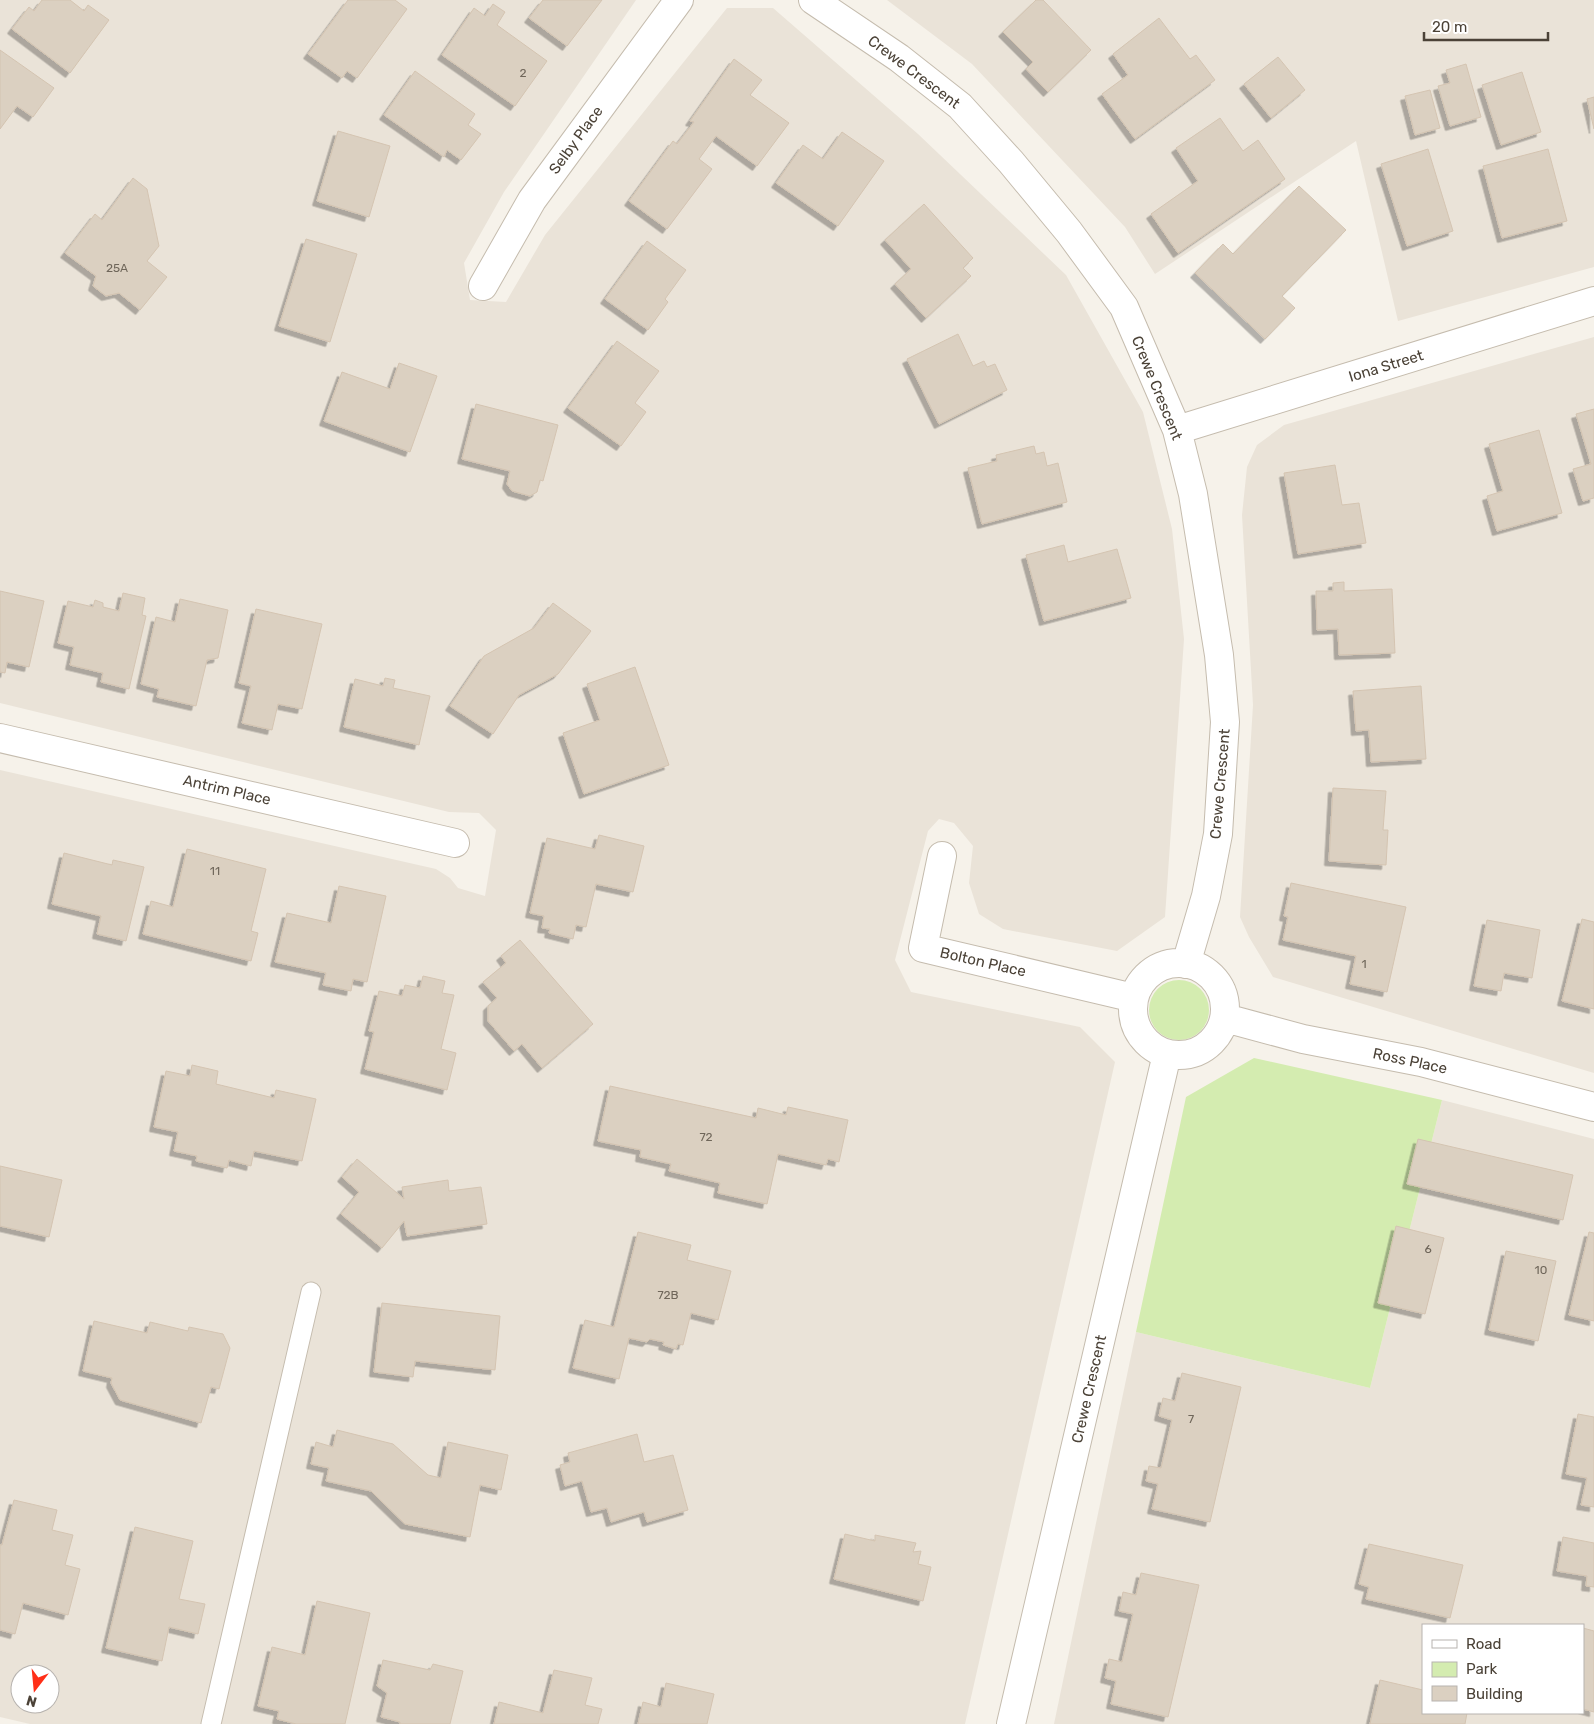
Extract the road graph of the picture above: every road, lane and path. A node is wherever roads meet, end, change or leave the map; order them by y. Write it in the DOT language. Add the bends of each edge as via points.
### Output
graph roads {
  1 [pos="679,0"];
  2 [pos="813,0"];
  3 [pos="483,286"];
  4 [pos="1594,301"];
  5 [pos="1177,430"];
  6 [pos="0,738"];
  7 [pos="455,843"];
  8 [pos="942,856"];
  9 [pos="1186,964"];
  10 [pos="1134,998"];
  11 [pos="1225,1018"];
  12 [pos="1166,1054"];
  13 [pos="1594,1107"];
  14 [pos="311,1292"];
  15 [pos="211,1724"];
  16 [pos="1010,1724"];
  1 -- 3 [label="street, Selby Place" via="532,200"];
  2 -- 5 [label="street, Crewe Crescent" via="899,58 960,106 1011,162 1069,232 1124,307"];
  4 -- 5 [label="street, Iona Street"];
  5 -- 9 [label="street, Crewe Crescent" via="1195,503 1219,655 1225,722 1218,834 1206,896"];
  6 -- 7 [label="street, Antrim Place"];
  8 -- 10 [label="street, Bolton Place" via="923,948"];
  9 -- 10 [label="street" via="1173,964 1148,975"];
  9 -- 11 [label="street" via="1201,968 1212,977 1221,990"];
  10 -- 12 [label="street" via="1136,1027 1143,1039"];
  11 -- 12 [label="street" via="1220,1033 1210,1044 1182,1056"];
  11 -- 13 [label="street, Ross Place" via="1304,1039 1421,1062"];
  12 -- 16 [label="street, Crewe Crescent"];
  14 -- 15 [label="lane"];
}
